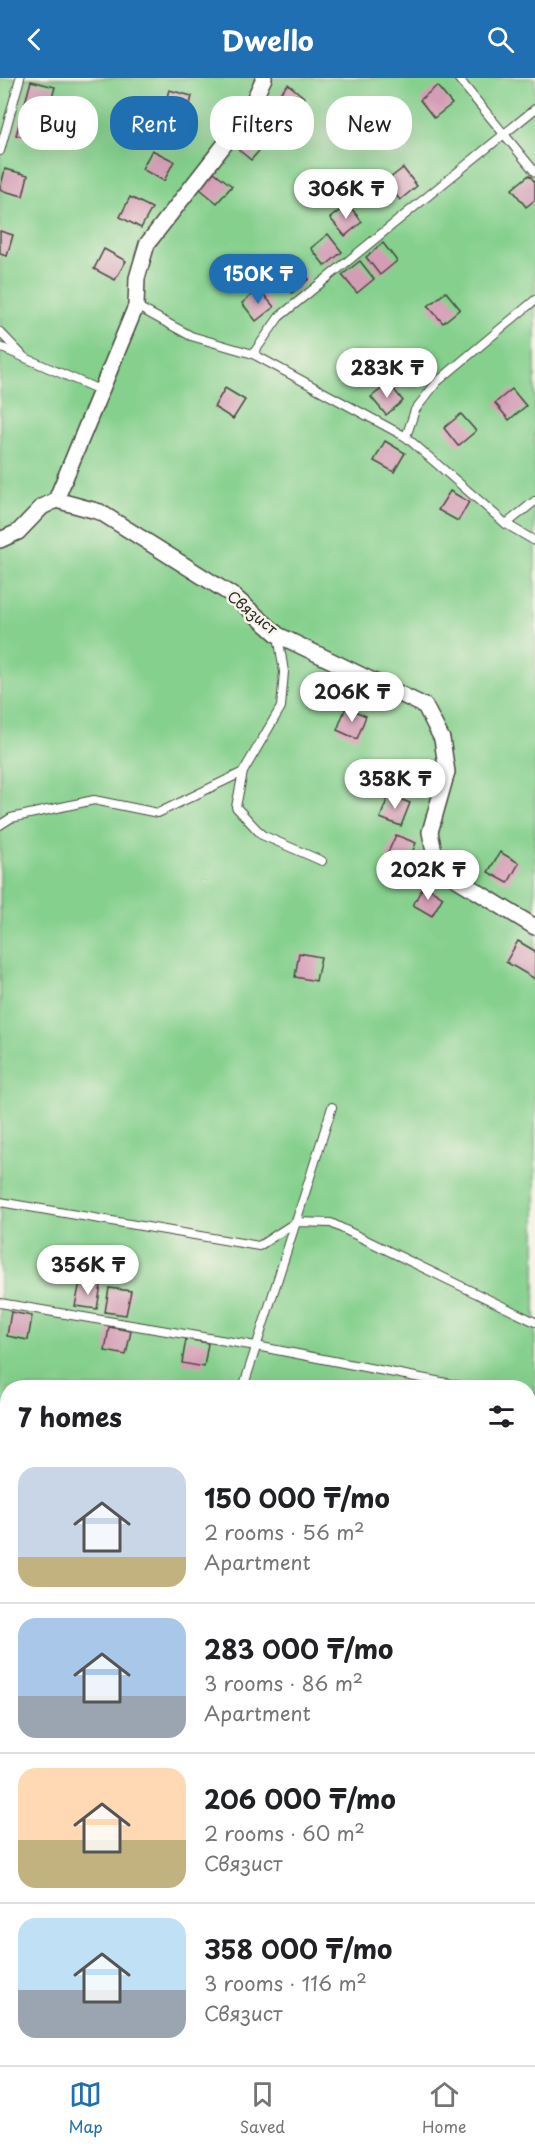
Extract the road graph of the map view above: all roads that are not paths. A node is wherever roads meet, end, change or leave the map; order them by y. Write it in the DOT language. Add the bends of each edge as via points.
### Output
graph roads {
  1 [pos="20,78"];
  2 [pos="264,78"];
  3 [pos="458,78"];
  4 [pos="535,109"];
  5 [pos="503,134"];
  6 [pos="0,151"];
  7 [pos="535,172"];
  8 [pos="535,300"];
  9 [pos="136,306"];
  10 [pos="0,332"];
  11 [pos="0,347"];
  12 [pos="253,354"];
  13 [pos="26,358"];
  14 [pos="102,391"];
  15 [pos="406,437"];
  16 [pos="56,500"];
  17 [pos="535,501"];
  18 [pos="506,524"];
  19 [pos="0,540"];
  20 [pos="535,541"];
  21 [pos="278,635"];
  22 [pos="243,772"];
  23 [pos="0,825"];
  24 [pos="322,861"];
  25 [pos="535,927"];
  26 [pos="332,1107"];
  27 [pos="0,1202"];
  28 [pos="297,1222"];
  29 [pos="0,1303"];
  30 [pos="535,1322"];
  31 [pos="256,1346"];
  32 [pos="245,1380"];
  33 [pos="431,1380"];
  1 -- 6 [label="lane"];
  2 -- 9 [label="street" via="246,117 147,244 136,278"];
  3 -- 5 [label="lane"];
  4 -- 5 [label="lane"];
  5 -- 7 [label="lane"];
  5 -- 12 [label="lane" via="279,317"];
  8 -- 15 [label="lane" via="436,382 415,410"];
  9 -- 12 [label="lane" via="191,336"];
  9 -- 14 [label="street"];
  10 -- 13 [label="lane"];
  11 -- 13 [label="lane"];
  12 -- 15 [label="lane"];
  13 -- 14 [label="lane"];
  14 -- 16 [label="street"];
  15 -- 18 [label="lane"];
  16 -- 19 [label="street" via="42,507 18,532"];
  16 -- 21 [label="street, Связист" via="100,512 235,597"];
  17 -- 18 [label="lane"];
  18 -- 20 [label="lane"];
  21 -- 22 [label="lane" via="284,672 281,707"];
  21 -- 25 [label="street, Связист" via="424,706 442,739 447,772 430,832 437,867"];
  22 -- 23 [label="lane" via="158,813 94,800 11,818"];
  22 -- 24 [label="lane" via="236,807 262,835"];
  26 -- 28 [label="lane"];
  27 -- 28 [label="lane" via="259,1246"];
  28 -- 30 [label="lane" via="331,1223"];
  28 -- 31 [label="lane"];
  29 -- 31 [label="lane"];
  31 -- 32 [label="lane"];
  31 -- 33 [label="lane"];
}
